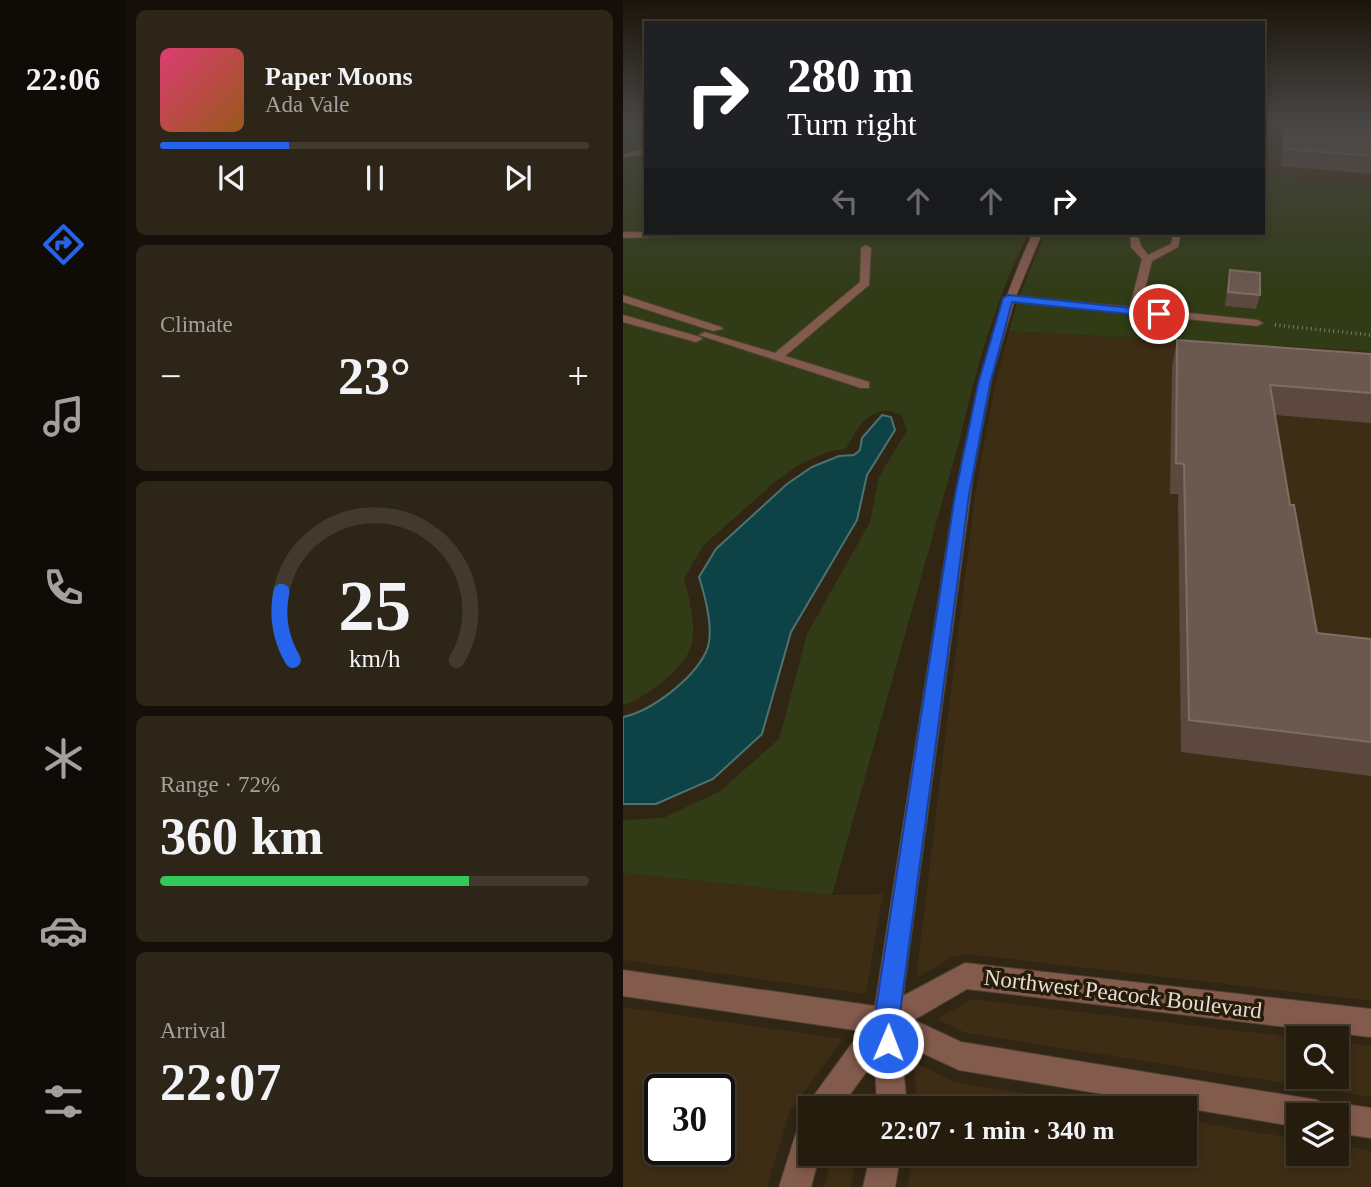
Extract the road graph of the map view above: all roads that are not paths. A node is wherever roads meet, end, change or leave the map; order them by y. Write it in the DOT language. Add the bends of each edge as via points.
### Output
graph roads {
  1 [pos="644,226"];
  2 [pos="623,227"];
  3 [pos="644,234"];
  4 [pos="623,235"];
  5 [pos="1036,235"];
  6 [pos="1134,235"];
  7 [pos="1177,235"];
  8 [pos="866,248"];
  9 [pos="1147,259"];
  10 [pos="623,298"];
  11 [pos="1008,298"];
  12 [pos="1134,312"];
  13 [pos="623,318"];
  14 [pos="1257,323"];
  15 [pos="717,328"];
  16 [pos="777,357"];
  17 [pos="865,385"];
  18 [pos="623,983"];
  19 [pos="886,1021"];
  20 [pos="1371,1023"];
  21 [pos="831,1096"];
  22 [pos="891,1096"];
  23 [pos="1286,1110"];
  24 [pos="1349,1120"];
  25 [pos="1371,1124"];
  26 [pos="801,1166"];
  27 [pos="883,1166"];
  28 [pos="795,1187"];
  29 [pos="879,1187"];
  1 -- 2 [label="street"];
  3 -- 4 [label="street"];
  5 -- 11 [label="street"];
  6 -- 9 [label="street" via="1136,247"];
  7 -- 9 [label="street" via="1175,245"];
  8 -- 16 [label="street" via="865,283"];
  9 -- 12 [label="street"];
  10 -- 15 [label="street"];
  11 -- 12 [label="street"];
  11 -- 19 [label="street" via="984,384 962,495"];
  12 -- 14 [label="street"];
  13 -- 16 [label="street"];
  16 -- 17 [label="street"];
  18 -- 19 [label="street"];
  19 -- 20 [label="street, Northwest Peacock Boulevard" via="965,976"];
  19 -- 21 [label="street"];
  19 -- 22 [label="street"];
  19 -- 23 [label="street" via="958,1056"];
  24 -- 25 [label="street"];
  26 -- 28 [label="street"];
  27 -- 29 [label="street"];
}
